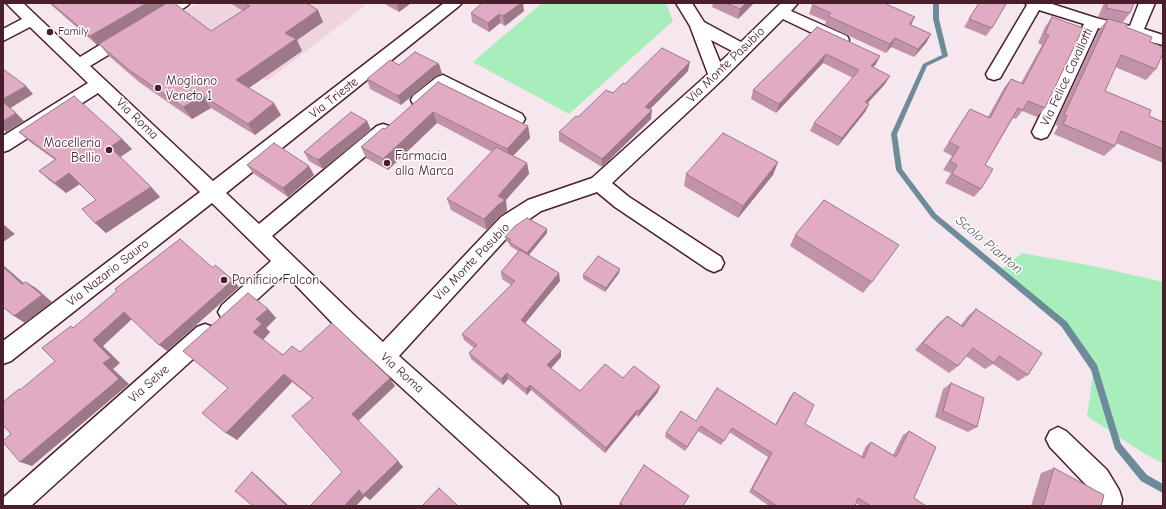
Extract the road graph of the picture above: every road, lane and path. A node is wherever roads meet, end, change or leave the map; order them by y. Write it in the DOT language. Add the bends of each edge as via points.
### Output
graph roads {
  1 [pos="14,3"];
  2 [pos="182,3"];
  3 [pos="454,3"];
  4 [pos="684,3"];
  5 [pos="1034,3"];
  6 [pos="1147,3"];
  7 [pos="786,7"];
  8 [pos="32,20"];
  9 [pos="1093,22"];
  10 [pos="698,26"];
  11 [pos="1135,32"];
  12 [pos="3,36"];
  13 [pos="1163,40"];
  14 [pos="858,48"];
  15 [pos="743,50"];
  16 [pos="79,65"];
  17 [pos="994,74"];
  18 [pos="717,75"];
  19 [pos="100,84"];
  20 [pos="516,119"];
  21 [pos="1041,132"];
  22 [pos="3,145"];
  23 [pos="599,183"];
  24 [pos="213,192"];
  25 [pos="259,236"];
  26 [pos="285,261"];
  27 [pos="714,263"];
  28 [pos="3,354"];
  29 [pos="384,356"];
  30 [pos="1058,439"];
  31 [pos="13,506"];
  32 [pos="549,506"];
  33 [pos="1109,506"];
  1 -- 8 [label="street, Via Roma"];
  2 -- 16 [label="street"];
  3 -- 24 [label="street, Via Trieste"];
  4 -- 10 [label="street"];
  5 -- 9 [label="street, Via Felice Cavallotti"];
  5 -- 17 [label="street, Via Felice Cavallotti"];
  6 -- 11 [label="street"];
  7 -- 14 [label="street, Via Monte Pasubio"];
  7 -- 15 [label="street, Via Monte Pasubio"];
  8 -- 12 [label="street"];
  8 -- 16 [label="street, Via Roma"];
  9 -- 11 [label="street, Via Felice Cavallotti"];
  9 -- 21 [label="street, Via Felice Cavallotti"];
  10 -- 15 [label="street"];
  10 -- 18 [label="street"];
  11 -- 13 [label="street, Via Felice Cavallotti"];
  15 -- 18 [label="street, Via Monte Pasubio"];
  16 -- 19 [label="street, Via Roma"];
  18 -- 23 [label="street, Via Monte Pasubio"];
  19 -- 22 [label="street"];
  19 -- 24 [label="street, Via Roma"];
  20 -- 25 [label="street" via="442,81"];
  23 -- 27 [label="street" via="622,202"];
  23 -- 29 [label="street, Via Monte Pasubio" via="535,205 508,223"];
  24 -- 25 [label="street, Via Roma"];
  24 -- 28 [label="street, Via Nazario Sauro"];
  25 -- 26 [label="street, Via Roma"];
  26 -- 29 [label="street, Via Roma"];
  26 -- 31 [label="street, Via Selve"];
  29 -- 32 [label="street, Via Roma"];
  30 -- 33 [label="street" via="1098,479 1110,499"];
}
